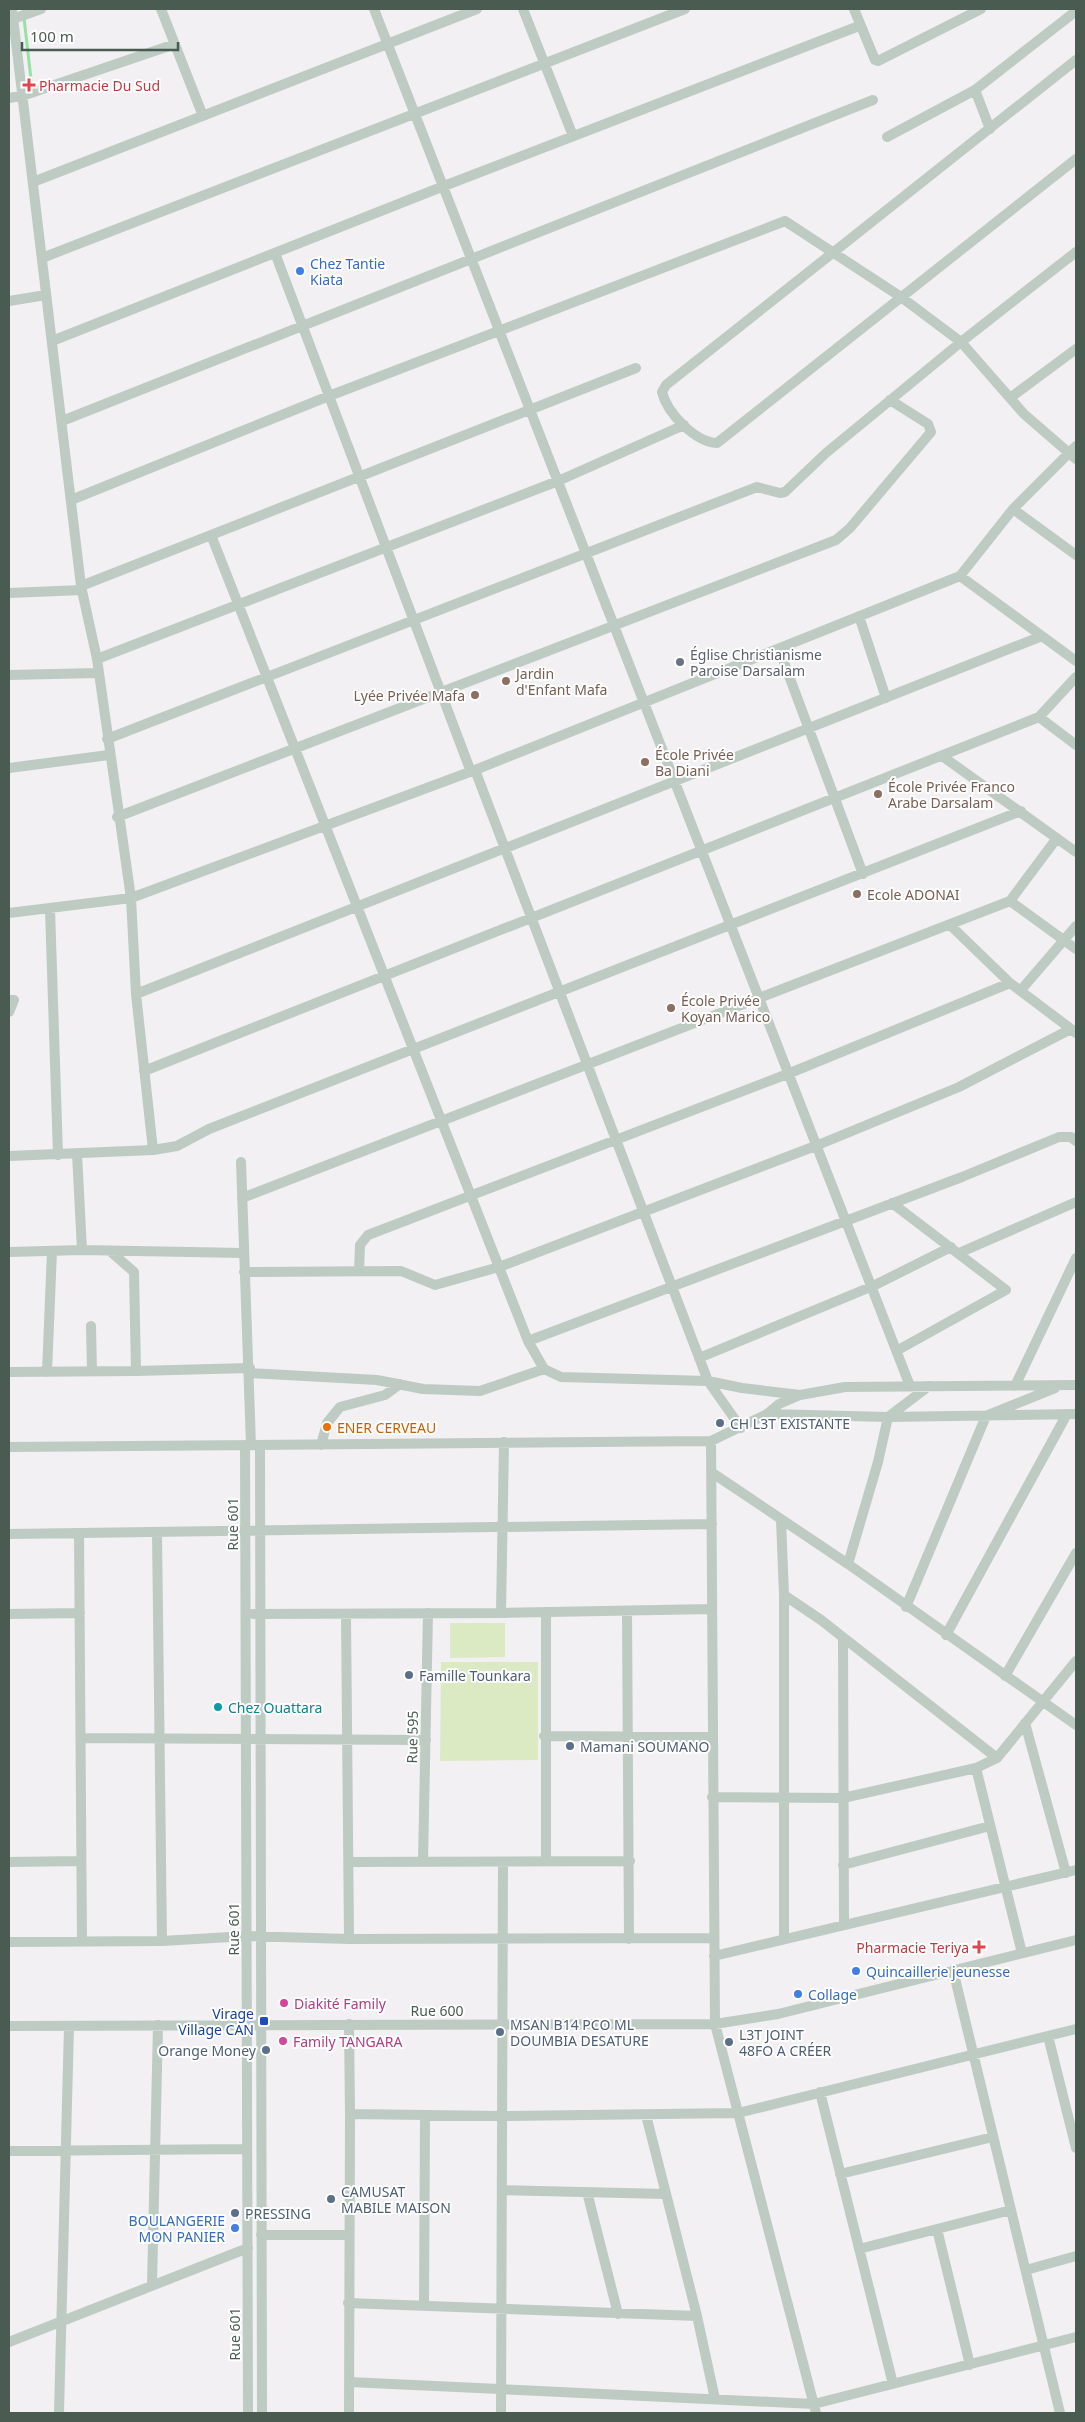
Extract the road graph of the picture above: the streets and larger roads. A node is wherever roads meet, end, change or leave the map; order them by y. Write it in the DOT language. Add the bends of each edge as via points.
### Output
graph roads {
  1 [pos="41,9"];
  2 [pos="161,9"];
  3 [pos="374,9"];
  4 [pos="477,9"];
  5 [pos="523,9"];
  6 [pos="685,9"];
  7 [pos="854,9"];
  8 [pos="981,9"];
  9 [pos="1076,12"];
  10 [pos="12,14"];
  11 [pos="859,26"];
  12 [pos="175,44"];
  13 [pos="388,44"];
  14 [pos="1076,60"];
  15 [pos="544,63"];
  16 [pos="974,90"];
  17 [pos="22,96"];
  18 [pos="9,98"];
  19 [pos="873,100"];
  20 [pos="415,114"];
  21 [pos="203,116"];
  22 [pos="990,129"];
  23 [pos="573,136"];
  24 [pos="887,136"];
  25 [pos="1076,159"];
  26 [pos="33,182"];
  27 [pos="444,186"];
  28 [pos="1076,252"];
  29 [pos="275,253"];
  30 [pos="833,254"];
  31 [pos="42,258"];
  32 [pos="472,259"];
  33 [pos="46,295"];
  34 [pos="901,297"];
  35 [pos="9,300"];
  36 [pos="302,326"];
  37 [pos="500,331"];
  38 [pos="52,341"];
  39 [pos="961,342"];
  40 [pos="1076,349"];
  41 [pos="636,368"];
  42 [pos="329,396"];
  43 [pos="1010,398"];
  44 [pos="890,400"];
  45 [pos="531,410"];
  46 [pos="62,421"];
  47 [pos="684,425"];
  48 [pos="1076,446"];
  49 [pos="1068,452"];
  50 [pos="1076,459"];
  51 [pos="359,477"];
  52 [pos="558,480"];
  53 [pos="71,500"];
  54 [pos="1013,509"];
  55 [pos="211,535"];
  56 [pos="386,547"];
  57 [pos="587,553"];
  58 [pos="1076,555"];
  59 [pos="960,576"];
  60 [pos="82,588"];
  61 [pos="9,593"];
  62 [pos="238,604"];
  63 [pos="859,616"];
  64 [pos="413,620"];
  65 [pos="614,624"];
  66 [pos="1042,636"];
  67 [pos="779,649"];
  68 [pos="97,659"];
  69 [pos="1076,661"];
  70 [pos="98,673"];
  71 [pos="9,674"];
  72 [pos="267,677"];
  73 [pos="1076,677"];
  74 [pos="440,691"];
  75 [pos="886,698"];
  76 [pos="645,702"];
  77 [pos="1039,717"];
  78 [pos="809,729"];
  79 [pos="107,739"];
  80 [pos="1076,745"];
  81 [pos="295,748"];
  82 [pos="109,754"];
  83 [pos="942,756"];
  84 [pos="9,768"];
  85 [pos="473,771"];
  86 [pos="676,780"];
  87 [pos="835,800"];
  88 [pos="1021,811"];
  89 [pos="118,817"];
  90 [pos="325,826"];
  91 [pos="1057,838"];
  92 [pos="505,848"];
  93 [pos="703,851"];
  94 [pos="1076,852"];
  95 [pos="863,874"];
  96 [pos="131,898"];
  97 [pos="1010,901"];
  98 [pos="357,906"];
  99 [pos="50,909"];
  100 [pos="9,914"];
  101 [pos="532,918"];
  102 [pos="732,924"];
  103 [pos="950,925"];
  104 [pos="1076,926"];
  105 [pos="1064,941"];
  106 [pos="1076,949"];
  107 [pos="384,976"];
  108 [pos="1010,983"];
  109 [pos="1022,990"];
  110 [pos="560,992"];
  111 [pos="136,994"];
  112 [pos="760,998"];
  113 [pos="9,1000"];
  114 [pos="9,1012"];
  115 [pos="1074,1031"];
  116 [pos="413,1049"];
  117 [pos="587,1064"];
  118 [pos="144,1071"];
  119 [pos="790,1073"];
  120 [pos="442,1121"];
  121 [pos="616,1140"];
  122 [pos="1076,1141"];
  123 [pos="818,1145"];
  124 [pos="153,1150"];
  125 [pos="77,1154"];
  126 [pos="58,1155"];
  127 [pos="9,1156"];
  128 [pos="241,1162"];
  129 [pos="471,1196"];
  130 [pos="242,1198"];
  131 [pos="1076,1202"];
  132 [pos="892,1204"];
  133 [pos="643,1212"];
  134 [pos="847,1220"];
  135 [pos="82,1250"];
  136 [pos="955,1250"];
  137 [pos="52,1251"];
  138 [pos="9,1252"];
  139 [pos="110,1252"];
  140 [pos="243,1253"];
  141 [pos="1076,1258"];
  142 [pos="499,1267"];
  143 [pos="359,1271"];
  144 [pos="244,1272"];
  145 [pos="672,1286"];
  146 [pos="873,1286"];
  147 [pos="91,1326"];
  148 [pos="528,1340"];
  149 [pos="898,1350"];
  150 [pos="699,1358"];
  151 [pos="544,1369"];
  152 [pos="92,1371"];
  153 [pos="136,1371"];
  154 [pos="250,1371"];
  155 [pos="9,1372"];
  156 [pos="47,1372"];
  157 [pos="708,1381"];
  158 [pos="400,1384"];
  159 [pos="1060,1385"];
  160 [pos="1076,1385"];
  161 [pos="910,1386"];
  162 [pos="929,1386"];
  163 [pos="1015,1386"];
  164 [pos="800,1395"];
  165 [pos="767,1414"];
  166 [pos="1072,1414"];
  167 [pos="986,1416"];
  168 [pos="888,1417"];
  169 [pos="741,1428"];
  170 [pos="711,1441"];
  171 [pos="504,1442"];
  172 [pos="252,1445"];
  173 [pos="321,1445"];
  174 [pos="9,1447"];
  175 [pos="711,1472"];
  176 [pos="781,1520"];
  177 [pos="712,1524"];
  178 [pos="503,1527"];
  179 [pos="245,1530"];
  180 [pos="260,1530"];
  181 [pos="157,1532"];
  182 [pos="79,1533"];
  183 [pos="9,1534"];
  184 [pos="1076,1553"];
  185 [pos="848,1564"];
  186 [pos="784,1595"];
  187 [pos="906,1607"];
  188 [pos="712,1609"];
  189 [pos="627,1611"];
  190 [pos="546,1612"];
  191 [pos="80,1613"];
  192 [pos="428,1613"];
  193 [pos="501,1613"];
  194 [pos="9,1614"];
  195 [pos="246,1614"];
  196 [pos="260,1614"];
  197 [pos="346,1614"];
  198 [pos="946,1635"];
  199 [pos="843,1638"];
  200 [pos="1076,1661"];
  201 [pos="1005,1676"];
  202 [pos="1042,1702"];
  203 [pos="1025,1723"];
  204 [pos="1076,1726"];
  205 [pos="544,1736"];
  206 [pos="628,1737"];
  207 [pos="712,1737"];
  208 [pos="82,1738"];
  209 [pos="159,1738"];
  210 [pos="246,1739"];
  211 [pos="260,1739"];
  212 [pos="348,1739"];
  213 [pos="426,1740"];
  214 [pos="996,1758"];
  215 [pos="976,1768"];
  216 [pos="712,1797"];
  217 [pos="783,1798"];
  218 [pos="843,1798"];
  219 [pos="990,1826"];
  220 [pos="81,1861"];
  221 [pos="546,1861"];
  222 [pos="630,1861"];
  223 [pos="9,1862"];
  224 [pos="350,1862"];
  225 [pos="424,1862"];
  226 [pos="503,1862"];
  227 [pos="843,1865"];
  228 [pos="1071,1872"];
  229 [pos="1005,1887"];
  230 [pos="844,1925"];
  231 [pos="247,1936"];
  232 [pos="260,1937"];
  233 [pos="714,1938"];
  234 [pos="349,1939"];
  235 [pos="503,1939"];
  236 [pos="629,1939"];
  237 [pos="784,1939"];
  238 [pos="1076,1940"];
  239 [pos="162,1941"];
  240 [pos="9,1942"];
  241 [pos="82,1942"];
  242 [pos="1022,1953"];
  243 [pos="714,1956"];
  244 [pos="953,1970"];
  245 [pos="502,2023"];
  246 [pos="349,2024"];
  247 [pos="715,2024"];
  248 [pos="158,2025"];
  249 [pos="247,2025"];
  250 [pos="261,2025"];
  251 [pos="9,2026"];
  252 [pos="69,2026"];
  253 [pos="1076,2029"];
  254 [pos="1048,2036"];
  255 [pos="973,2054"];
  256 [pos="820,2092"];
  257 [pos="738,2113"];
  258 [pos="350,2114"];
  259 [pos="425,2115"];
  260 [pos="502,2116"];
  261 [pos="646,2116"];
  262 [pos="993,2137"];
  263 [pos="1076,2148"];
  264 [pos="248,2149"];
  265 [pos="156,2150"];
  266 [pos="9,2151"];
  267 [pos="66,2151"];
  268 [pos="840,2174"];
  269 [pos="502,2190"];
  270 [pos="587,2192"];
  271 [pos="666,2194"];
  272 [pos="1011,2210"];
  273 [pos="937,2229"];
  274 [pos="261,2235"];
  275 [pos="349,2235"];
  276 [pos="248,2248"];
  277 [pos="859,2249"];
  278 [pos="1076,2256"];
  279 [pos="1026,2270"];
  280 [pos="152,2285"];
  281 [pos="348,2302"];
  282 [pos="424,2306"];
  283 [pos="501,2310"];
  284 [pos="618,2314"];
  285 [pos="697,2316"];
  286 [pos="60,2321"];
  287 [pos="1076,2337"];
  288 [pos="9,2342"];
  289 [pos="1044,2346"];
  290 [pos="970,2365"];
  291 [pos="350,2382"];
  292 [pos="892,2384"];
  293 [pos="501,2390"];
  294 [pos="715,2399"];
  295 [pos="815,2409"];
  296 [pos="59,2413"];
  297 [pos="248,2413"];
  298 [pos="262,2413"];
  299 [pos="349,2413"];
  300 [pos="501,2413"];
  301 [pos="1060,2413"];
  1 -- 10 [label="street"];
  2 -- 12 [label="street"];
  3 -- 13 [label="street"];
  4 -- 13 [label="street"];
  5 -- 15 [label="street"];
  6 -- 15 [label="street"];
  7 -- 11 [label="street"];
  8 -- 11 [label="street" via="878,60 875,60"];
  9 -- 16 [label="street"];
  10 -- 17 [label="street"];
  11 -- 23 [label="street"];
  12 -- 17 [label="street"];
  12 -- 21 [label="street"];
  13 -- 20 [label="street"];
  13 -- 21 [label="street"];
  14 -- 22 [label="street"];
  15 -- 20 [label="street"];
  15 -- 23 [label="street"];
  16 -- 22 [label="street"];
  16 -- 24 [label="street"];
  17 -- 18 [label="street"];
  17 -- 26 [label="street"];
  19 -- 32 [label="street"];
  20 -- 27 [label="street"];
  20 -- 31 [label="street"];
  21 -- 26 [label="street"];
  22 -- 30 [label="street"];
  23 -- 27 [label="street"];
  25 -- 34 [label="street"];
  26 -- 31 [label="street"];
  27 -- 29 [label="street"];
  27 -- 32 [label="street"];
  28 -- 39 [label="street"];
  29 -- 36 [label="street"];
  29 -- 38 [label="street"];
  30 -- 34 [label="street"];
  30 -- 37 [label="street" via="787,222 782,222"];
  30 -- 47 [label="street" via="666,385 662,392 664,401"];
  31 -- 33 [label="street"];
  32 -- 36 [label="street"];
  32 -- 37 [label="street"];
  33 -- 35 [label="street"];
  33 -- 38 [label="street"];
  34 -- 39 [label="street"];
  34 -- 47 [label="street" via="717,443 707,442"];
  36 -- 42 [label="street"];
  36 -- 46 [label="street"];
  37 -- 42 [label="street"];
  37 -- 45 [label="street"];
  38 -- 46 [label="street"];
  39 -- 43 [label="street"];
  39 -- 44 [label="street"];
  40 -- 43 [label="street"];
  41 -- 45 [label="street"];
  42 -- 51 [label="street"];
  42 -- 53 [label="street"];
  43 -- 49 [label="street"];
  44 -- 57 [label="street" via="785,492 756,487"];
  44 -- 65 [label="street" via="928,424 931,432 850,528 836,540"];
  45 -- 51 [label="street"];
  45 -- 52 [label="street"];
  46 -- 53 [label="street"];
  47 -- 52 [label="street"];
  48 -- 49 [label="street"];
  49 -- 50 [label="street"];
  49 -- 54 [label="street"];
  51 -- 55 [label="street"];
  51 -- 56 [label="street"];
  52 -- 56 [label="street"];
  52 -- 57 [label="street"];
  53 -- 60 [label="street"];
  54 -- 58 [label="street"];
  54 -- 59 [label="street"];
  55 -- 60 [label="street"];
  55 -- 62 [label="street"];
  56 -- 62 [label="street"];
  56 -- 64 [label="street"];
  57 -- 64 [label="street"];
  57 -- 65 [label="street"];
  59 -- 63 [label="street"];
  59 -- 66 [label="street"];
  60 -- 61 [label="street"];
  60 -- 68 [label="street"];
  62 -- 68 [label="street"];
  62 -- 72 [label="street"];
  63 -- 67 [label="street"];
  63 -- 75 [label="street"];
  64 -- 72 [label="street"];
  64 -- 74 [label="street"];
  65 -- 74 [label="street"];
  65 -- 76 [label="street"];
  66 -- 69 [label="street"];
  66 -- 75 [label="street"];
  67 -- 76 [label="street"];
  67 -- 78 [label="street"];
  68 -- 70 [label="street"];
  70 -- 71 [label="street"];
  70 -- 79 [label="street"];
  72 -- 79 [label="street"];
  72 -- 81 [label="street"];
  73 -- 77 [label="street"];
  74 -- 81 [label="street"];
  74 -- 85 [label="street"];
  75 -- 78 [label="street"];
  76 -- 85 [label="street"];
  76 -- 86 [label="street"];
  77 -- 80 [label="street"];
  77 -- 83 [label="street"];
  78 -- 86 [label="street"];
  78 -- 87 [label="street"];
  79 -- 82 [label="street"];
  81 -- 89 [label="street"];
  81 -- 90 [label="street"];
  82 -- 84 [label="street"];
  82 -- 89 [label="street"];
  83 -- 87 [label="street"];
  83 -- 88 [label="street"];
  85 -- 90 [label="street"];
  85 -- 92 [label="street"];
  86 -- 92 [label="street"];
  86 -- 93 [label="street"];
  87 -- 93 [label="street"];
  87 -- 95 [label="street"];
  88 -- 91 [label="street"];
  88 -- 95 [label="street"];
  89 -- 96 [label="street"];
  90 -- 96 [label="street"];
  90 -- 98 [label="street"];
  91 -- 94 [label="street"];
  91 -- 97 [label="street"];
  92 -- 98 [label="street"];
  92 -- 101 [label="street"];
  93 -- 101 [label="street"];
  93 -- 102 [label="street"];
  95 -- 102 [label="street"];
  96 -- 99 [label="street"];
  96 -- 111 [label="street"];
  97 -- 103 [label="street"];
  97 -- 105 [label="street"];
  98 -- 107 [label="street"];
  98 -- 111 [label="street"];
  99 -- 100 [label="street"];
  99 -- 126 [label="street"];
  101 -- 107 [label="street"];
  101 -- 110 [label="street"];
  102 -- 110 [label="street"];
  102 -- 112 [label="street"];
  103 -- 108 [label="street"];
  103 -- 112 [label="street"];
  104 -- 105 [label="street"];
  105 -- 106 [label="street"];
  105 -- 109 [label="street"];
  107 -- 116 [label="street"];
  107 -- 118 [label="street"];
  108 -- 109 [label="street"];
  108 -- 119 [label="street"];
  109 -- 115 [label="street"];
  110 -- 116 [label="street"];
  110 -- 117 [label="street"];
  111 -- 118 [label="street"];
  112 -- 117 [label="street"];
  112 -- 119 [label="street"];
  113 -- 114 [label="street" via="14,1000"];
  115 -- 123 [label="street" via="959,1088"];
  116 -- 120 [label="street"];
  116 -- 124 [label="street" via="209,1128 177,1146"];
  117 -- 120 [label="street"];
  117 -- 121 [label="street"];
  118 -- 124 [label="street"];
  119 -- 121 [label="street"];
  119 -- 123 [label="street"];
  120 -- 129 [label="street"];
  120 -- 130 [label="street"];
  121 -- 129 [label="street"];
  121 -- 133 [label="street"];
  122 -- 132 [label="street" via="1071,1137 1059,1137"];
  123 -- 133 [label="street"];
  123 -- 134 [label="street"];
  124 -- 125 [label="street"];
  125 -- 126 [label="street"];
  125 -- 135 [label="street"];
  126 -- 127 [label="street"];
  128 -- 130 [label="street"];
  129 -- 142 [label="street"];
  129 -- 143 [label="street" via="368,1235 360,1245"];
  130 -- 140 [label="street"];
  131 -- 136 [label="street"];
  132 -- 134 [label="street"];
  132 -- 136 [label="street"];
  133 -- 142 [label="street"];
  133 -- 145 [label="street"];
  134 -- 145 [label="street"];
  134 -- 146 [label="street"];
  135 -- 137 [label="street"];
  135 -- 139 [label="street"];
  136 -- 146 [label="street"];
  136 -- 149 [label="street" via="1005,1287 1005,1292"];
  137 -- 138 [label="street"];
  137 -- 156 [label="street"];
  139 -- 140 [label="street"];
  139 -- 153 [label="street" via="134,1272"];
  140 -- 144 [label="street"];
  141 -- 163 [label="street"];
  142 -- 143 [label="street" via="435,1286 401,1271"];
  142 -- 148 [label="street"];
  143 -- 144 [label="street"];
  144 -- 154 [label="street"];
  145 -- 148 [label="street"];
  145 -- 150 [label="street"];
  146 -- 149 [label="street"];
  146 -- 150 [label="street"];
  147 -- 152 [label="street"];
  148 -- 151 [label="street"];
  149 -- 161 [label="street"];
  150 -- 157 [label="street"];
  151 -- 157 [label="street" via="561,1377"];
  151 -- 158 [label="street" via="480,1392 423,1389"];
  152 -- 153 [label="street"];
  152 -- 156 [label="street"];
  153 -- 154 [label="street"];
  154 -- 158 [label="street"];
  154 -- 172 [label="street"];
  155 -- 156 [label="street"];
  157 -- 164 [label="street"];
  157 -- 169 [label="street"];
  158 -- 173 [label="street" via="385,1395 340,1408 326,1423"];
  159 -- 160 [label="street"];
  159 -- 163 [label="street"];
  159 -- 167 [label="street"];
  161 -- 162 [label="street"];
  161 -- 164 [label="street" via="845,1387"];
  162 -- 163 [label="street"];
  162 -- 168 [label="street"];
  164 -- 165 [label="street" via="779,1404"];
  165 -- 168 [label="street"];
  165 -- 169 [label="street"];
  166 -- 167 [label="street"];
  166 -- 198 [label="street"];
  167 -- 168 [label="street"];
  167 -- 187 [label="street"];
  168 -- 185 [label="street"];
  169 -- 170 [label="street"];
  170 -- 171 [label="street"];
  170 -- 175 [label="street"];
  171 -- 173 [label="street"];
  171 -- 178 [label="street"];
  172 -- 173 [label="street"];
  172 -- 174 [label="street"];
  172 -- 179 [label="street, Rue 601"];
  172 -- 180 [label="street, Rue 601"];
  175 -- 176 [label="street"];
  175 -- 177 [label="street"];
  176 -- 185 [label="street"];
  176 -- 186 [label="street"];
  177 -- 178 [label="street"];
  177 -- 188 [label="street"];
  178 -- 180 [label="street"];
  178 -- 193 [label="street"];
  179 -- 180 [label="street"];
  179 -- 181 [label="street"];
  179 -- 195 [label="street, Rue 601"];
  180 -- 196 [label="street, Rue 601"];
  181 -- 182 [label="street"];
  181 -- 209 [label="street"];
  182 -- 183 [label="street"];
  182 -- 191 [label="street"];
  184 -- 201 [label="street"];
  185 -- 187 [label="street"];
  186 -- 199 [label="street"];
  186 -- 217 [label="street"];
  187 -- 198 [label="street"];
  188 -- 189 [label="street"];
  188 -- 207 [label="street"];
  189 -- 190 [label="street"];
  189 -- 206 [label="street"];
  190 -- 193 [label="street"];
  190 -- 205 [label="street"];
  191 -- 194 [label="street"];
  191 -- 208 [label="street"];
  192 -- 193 [label="street"];
  192 -- 197 [label="street"];
  192 -- 213 [label="street, Rue 595"];
  195 -- 196 [label="street"];
  195 -- 210 [label="street, Rue 601"];
  196 -- 197 [label="street"];
  196 -- 211 [label="street, Rue 601"];
  197 -- 212 [label="street"];
  198 -- 201 [label="street"];
  199 -- 214 [label="street"];
  199 -- 218 [label="street"];
  200 -- 202 [label="street"];
  201 -- 202 [label="street"];
  202 -- 203 [label="street"];
  202 -- 204 [label="street"];
  203 -- 214 [label="street"];
  203 -- 228 [label="street"];
  205 -- 206 [label="street"];
  205 -- 221 [label="street"];
  206 -- 207 [label="street"];
  206 -- 222 [label="street"];
  207 -- 216 [label="street"];
  208 -- 209 [label="street"];
  208 -- 220 [label="street"];
  209 -- 210 [label="street"];
  209 -- 239 [label="street"];
  210 -- 211 [label="street"];
  210 -- 231 [label="street, Rue 601"];
  211 -- 212 [label="street"];
  211 -- 232 [label="street, Rue 601"];
  212 -- 213 [label="street"];
  212 -- 224 [label="street"];
  213 -- 225 [label="street, Rue 595"];
  214 -- 215 [label="street"];
  215 -- 218 [label="street"];
  215 -- 219 [label="street"];
  216 -- 217 [label="street"];
  216 -- 233 [label="street"];
  217 -- 218 [label="street"];
  217 -- 237 [label="street"];
  218 -- 227 [label="street"];
  219 -- 227 [label="street"];
  219 -- 229 [label="street"];
  220 -- 223 [label="street"];
  220 -- 241 [label="street"];
  221 -- 222 [label="street"];
  221 -- 226 [label="street"];
  222 -- 236 [label="street"];
  224 -- 225 [label="street"];
  224 -- 234 [label="street"];
  225 -- 226 [label="street"];
  226 -- 235 [label="street"];
  227 -- 230 [label="street"];
  228 -- 229 [label="street"];
  229 -- 230 [label="street"];
  229 -- 242 [label="street"];
  230 -- 237 [label="street"];
  231 -- 232 [label="street"];
  231 -- 239 [label="street"];
  231 -- 249 [label="street, Rue 601"];
  232 -- 234 [label="street"];
  232 -- 250 [label="street, Rue 601"];
  233 -- 236 [label="street"];
  233 -- 243 [label="street"];
  234 -- 235 [label="street"];
  235 -- 236 [label="street"];
  235 -- 245 [label="street"];
  237 -- 243 [label="street"];
  238 -- 242 [label="street, Rue 600"];
  239 -- 241 [label="street"];
  240 -- 241 [label="street"];
  242 -- 244 [label="street, Rue 600"];
  243 -- 247 [label="street"];
  244 -- 247 [label="street, Rue 600" via="778,2014"];
  244 -- 255 [label="street"];
  245 -- 246 [label="street, Rue 600"];
  245 -- 247 [label="street, Rue 600"];
  245 -- 260 [label="street"];
  246 -- 250 [label="street, Rue 600"];
  246 -- 258 [label="street"];
  247 -- 257 [label="street"];
  248 -- 249 [label="street, Rue 600"];
  248 -- 252 [label="street, Rue 600"];
  248 -- 265 [label="street"];
  249 -- 250 [label="street, Rue 600"];
  249 -- 264 [label="street, Rue 601"];
  250 -- 274 [label="street, Rue 601"];
  251 -- 252 [label="street, Rue 600"];
  252 -- 267 [label="street"];
  253 -- 254 [label="street"];
  254 -- 255 [label="street"];
  254 -- 263 [label="street"];
  255 -- 256 [label="street"];
  255 -- 262 [label="street"];
  256 -- 257 [label="street"];
  256 -- 268 [label="street"];
  257 -- 261 [label="street"];
  257 -- 295 [label="street"];
  258 -- 259 [label="street"];
  258 -- 275 [label="street"];
  259 -- 260 [label="street"];
  259 -- 282 [label="street"];
  260 -- 261 [label="street"];
  260 -- 269 [label="street"];
  261 -- 271 [label="street"];
  262 -- 268 [label="street"];
  262 -- 272 [label="street"];
  264 -- 265 [label="street"];
  264 -- 276 [label="street, Rue 601"];
  265 -- 267 [label="street"];
  265 -- 280 [label="street"];
  266 -- 267 [label="street"];
  267 -- 286 [label="street"];
  268 -- 277 [label="street"];
  269 -- 270 [label="street"];
  269 -- 283 [label="street"];
  270 -- 271 [label="street"];
  270 -- 284 [label="street"];
  271 -- 285 [label="street"];
  272 -- 273 [label="street"];
  272 -- 279 [label="street"];
  273 -- 277 [label="street"];
  273 -- 290 [label="street"];
  274 -- 275 [label="street"];
  274 -- 298 [label="street, Rue 601"];
  275 -- 281 [label="street"];
  276 -- 280 [label="street"];
  276 -- 297 [label="street, Rue 601"];
  277 -- 292 [label="street"];
  278 -- 279 [label="street"];
  279 -- 289 [label="street"];
  280 -- 286 [label="street"];
  281 -- 282 [label="street"];
  281 -- 291 [label="street"];
  282 -- 283 [label="street"];
  283 -- 284 [label="street"];
  283 -- 293 [label="street"];
  284 -- 285 [label="street"];
  285 -- 294 [label="street"];
  286 -- 288 [label="street"];
  286 -- 296 [label="street"];
  287 -- 289 [label="street"];
  289 -- 290 [label="street"];
  289 -- 301 [label="street"];
  290 -- 292 [label="street"];
  291 -- 293 [label="street"];
  291 -- 299 [label="street"];
  292 -- 295 [label="street"];
  293 -- 294 [label="street"];
  293 -- 300 [label="street"];
  294 -- 295 [label="street"];
}
